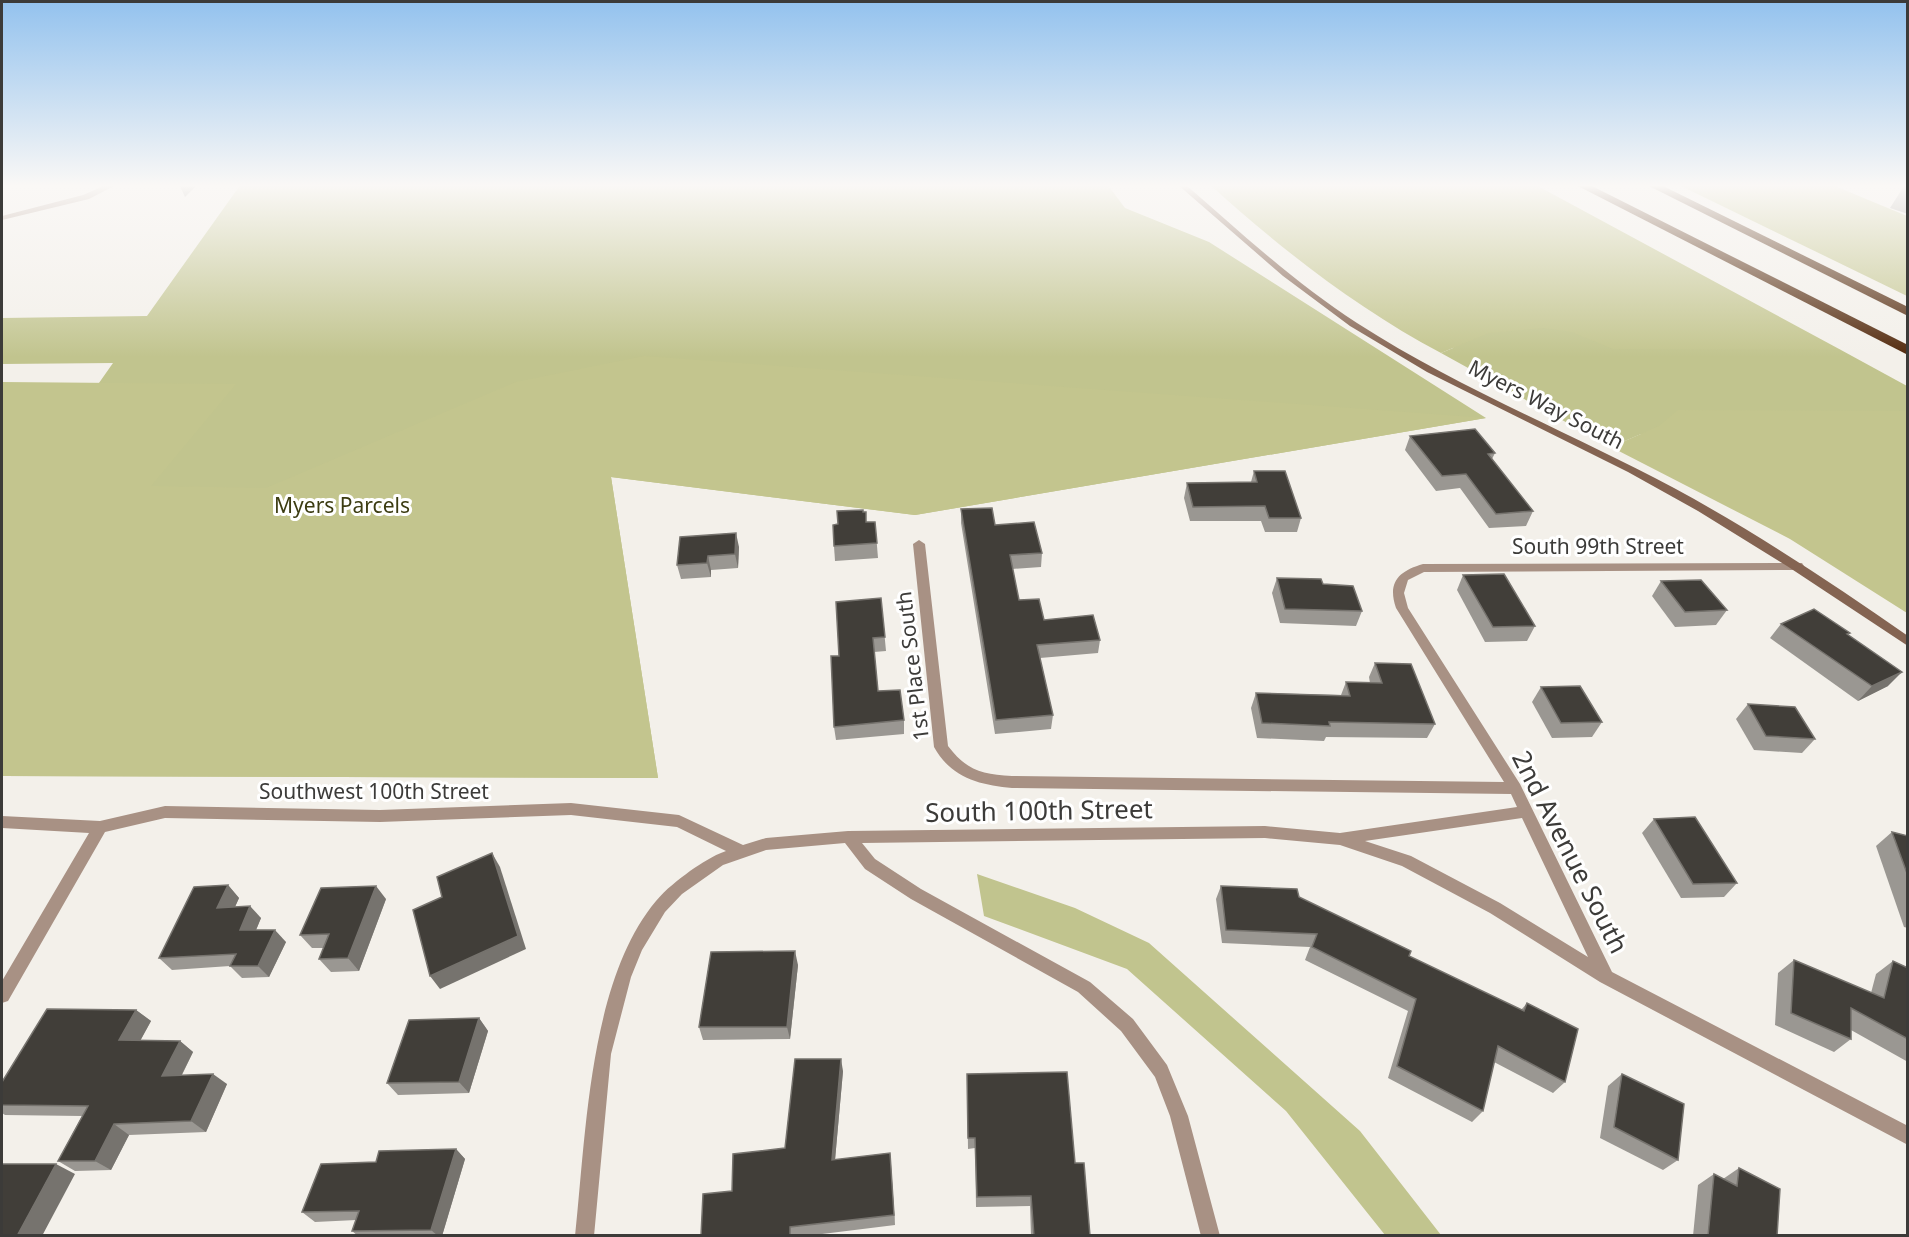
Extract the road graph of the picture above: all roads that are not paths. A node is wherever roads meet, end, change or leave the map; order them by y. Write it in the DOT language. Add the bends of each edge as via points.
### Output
graph roads {
  1 [pos="1249,242"];
  2 [pos="1693,242"];
  3 [pos="1766,242"];
  4 [pos="1908,312"];
  5 [pos="1908,351"];
  6 [pos="919,543"];
  7 [pos="1798,566"];
  8 [pos="1402,579"];
  9 [pos="1908,642"];
  10 [pos="967,775"];
  11 [pos="1515,788"];
  12 [pos="1527,811"];
  13 [pos="2,822"];
  14 [pos="100,827"];
  15 [pos="848,837"];
  16 [pos="1340,839"];
  17 [pos="740,851"];
  18 [pos="1606,977"];
  19 [pos="2,995"];
  20 [pos="1908,1136"];
  21 [pos="584,1236"];
  22 [pos="1211,1236"];
  1 -- 7 [label="main road, Myers Way South" via="1323,303 1380,340 1671,491"];
  2 -- 5 [label="highway"];
  3 -- 4 [label="highway"];
  6 -- 10 [label="street, 1st Place South" via="941,747"];
  7 -- 8 [label="street, South 99th Street" via="1423,568"];
  7 -- 9 [label="main road, Myers Way South"];
  8 -- 11 [label="street, 2nd Avenue South" via="1398,591 1402,608"];
  10 -- 11 [label="street, South 100th Street" via="1012,782"];
  11 -- 12 [label="street, 2nd Avenue South"];
  12 -- 16 [label="street, South 100th Street"];
  12 -- 18 [label="street, 2nd Avenue South"];
  13 -- 14 [label="street, Southwest 100th Street"];
  14 -- 17 [label="street, Southwest 100th Street" via="165,812 380,816 572,809 679,821"];
  14 -- 19 [label="street"];
  15 -- 16 [label="street, South 100th Street" via="1265,832"];
  15 -- 17 [label="street, South 100th Street" via="783,842"];
  15 -- 22 [label="street" via="870,864 915,894 1084,987 1127,1024 1161,1071 1175,1105"];
  16 -- 18 [label="street, South 100th Street" via="1406,861 1495,908"];
  17 -- 21 [label="street, South 100th Street" via="697,873 666,901 636,946 623,977 603,1054"];
  18 -- 20 [label="street, 2nd Avenue South"];
}
